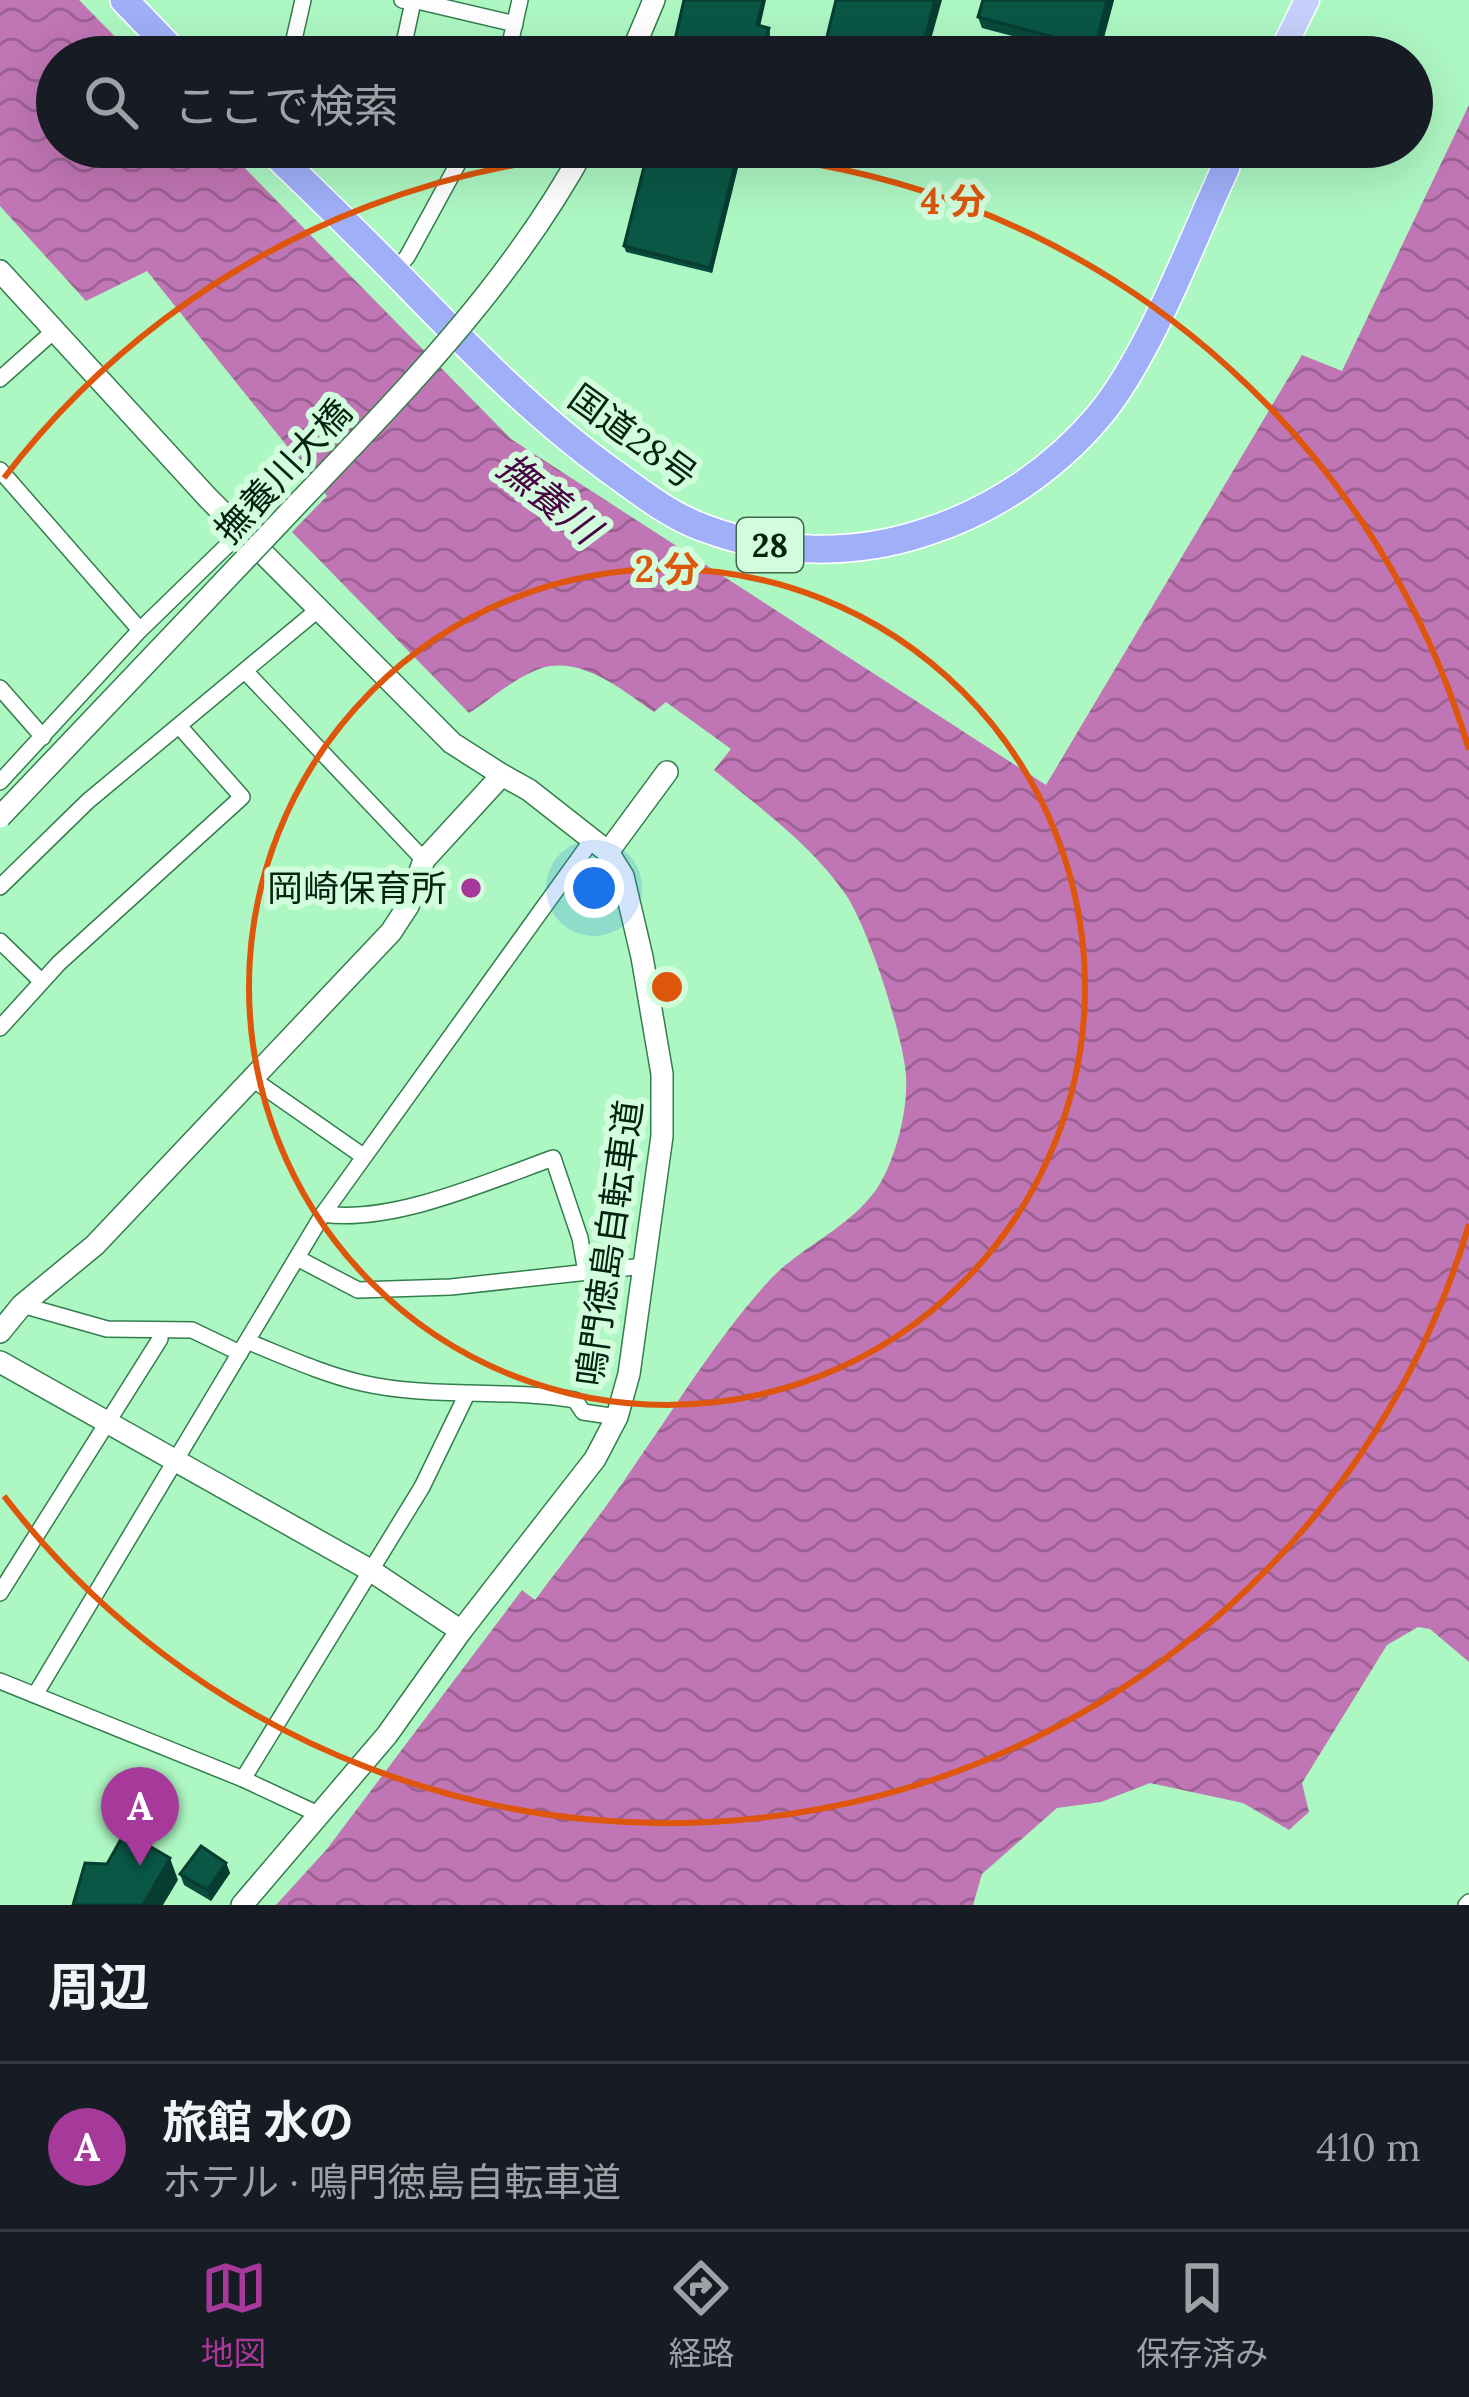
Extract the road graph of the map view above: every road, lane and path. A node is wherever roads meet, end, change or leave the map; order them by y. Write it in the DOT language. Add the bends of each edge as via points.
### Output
graph roads {
  1 [pos="124,0"];
  2 [pos="303,0"];
  3 [pos="520,0"];
  4 [pos="654,0"];
  5 [pos="1306,0"];
  6 [pos="409,1"];
  7 [pos="515,25"];
  8 [pos="159,36"];
  9 [pos="295,36"];
  10 [pos="404,36"];
  11 [pos="512,36"];
  12 [pos="639,36"];
  13 [pos="1289,36"];
  14 [pos="289,168"];
  15 [pos="456,168"];
  16 [pos="574,168"];
  17 [pos="1226,168"];
  18 [pos="0,271"];
  19 [pos="394,271"];
  20 [pos="55,330"];
  21 [pos="0,379"];
  22 [pos="0,470"];
  23 [pos="242,531"];
  24 [pos="320,608"];
  25 [pos="140,630"];
  26 [pos="245,671"];
  27 [pos="0,688"];
  28 [pos="180,727"];
  29 [pos="43,737"];
  30 [pos="667,772"];
  31 [pos="502,776"];
  32 [pos="0,782"];
  33 [pos="0,817"];
  34 [pos="600,846"];
  35 [pos="424,860"];
  36 [pos="0,887"];
  37 [pos="0,941"];
  38 [pos="40,980"];
  39 [pos="0,1028"];
  40 [pos="251,1078"];
  41 [pos="363,1156"];
  42 [pos="323,1214"];
  43 [pos="297,1258"];
  44 [pos="644,1266"];
  45 [pos="586,1272"];
  46 [pos="22,1305"];
  47 [pos="158,1330"];
  48 [pos="0,1332"];
  49 [pos="244,1347"];
  50 [pos="0,1362"];
  51 [pos="467,1394"];
  52 [pos="617,1417"];
  53 [pos="110,1424"];
  54 [pos="174,1460"];
  55 [pos="370,1570"];
  56 [pos="0,1594"];
  57 [pos="461,1631"];
  58 [pos="0,1681"];
  59 [pos="35,1696"];
  60 [pos="244,1779"];
  61 [pos="320,1815"];
  62 [pos="242,1905"];
  1 -- 8 [label="highway"];
  2 -- 9 [label="street"];
  3 -- 7 [label="street"];
  4 -- 12 [label="street"];
  5 -- 13 [label="main road"];
  6 -- 7 [label="street"];
  6 -- 10 [label="street"];
  7 -- 11 [label="street"];
  14 -- 19 [label="highway, 国道28号 / 28"];
  15 -- 19 [label="street"];
  16 -- 33 [label="street, 撫養川大橋, bridge" via="508,270 434,360"];
  17 -- 19 [label="highway, 国道28号 / 28" via="1135,361 1098,417 1034,479 904,540 821,551 702,528 655,502 489,369"];
  18 -- 20 [label="street"];
  20 -- 21 [label="street"];
  20 -- 23 [label="street"];
  22 -- 25 [label="street"];
  23 -- 24 [label="street"];
  23 -- 25 [label="street"];
  24 -- 26 [label="street"];
  24 -- 31 [label="street" via="452,743"];
  25 -- 29 [label="street"];
  26 -- 28 [label="street"];
  26 -- 35 [label="street"];
  27 -- 29 [label="street"];
  28 -- 36 [label="street"];
  28 -- 38 [label="street" via="242,797"];
  29 -- 32 [label="street"];
  30 -- 34 [label="street"];
  31 -- 34 [label="street"];
  31 -- 35 [label="street"];
  34 -- 41 [label="street"];
  34 -- 44 [label="street, 鳴門徳島自転車道" via="623,876 662,1074"];
  35 -- 40 [label="street" via="391,932"];
  37 -- 38 [label="street"];
  38 -- 39 [label="street"];
  40 -- 41 [label="street"];
  40 -- 46 [label="street" via="95,1245"];
  41 -- 42 [label="street"];
  42 -- 43 [label="street"];
  42 -- 45 [label="street" via="347,1218 459,1192 553,1158"];
  43 -- 45 [label="street" via="358,1291"];
  43 -- 49 [label="street"];
  44 -- 45 [label="street"];
  44 -- 52 [label="street, 鳴門徳島自転車道"];
  46 -- 47 [label="street" via="107,1329"];
  46 -- 48 [label="street"];
  47 -- 49 [label="street"];
  47 -- 53 [label="street"];
  49 -- 51 [label="street" via="364,1384"];
  49 -- 54 [label="street"];
  50 -- 53 [label="street"];
  51 -- 52 [label="street" via="550,1396"];
  51 -- 55 [label="street"];
  52 -- 57 [label="street, 鳴門徳島自転車道" via="595,1459"];
  53 -- 54 [label="street"];
  53 -- 56 [label="street"];
  54 -- 55 [label="street"];
  54 -- 59 [label="street"];
  55 -- 57 [label="street"];
  55 -- 60 [label="street"];
  57 -- 61 [label="street, 鳴門徳島自転車道"];
  58 -- 59 [label="street"];
  59 -- 60 [label="street"];
  60 -- 61 [label="street"];
  61 -- 62 [label="street, 鳴門徳島自転車道"];
}
